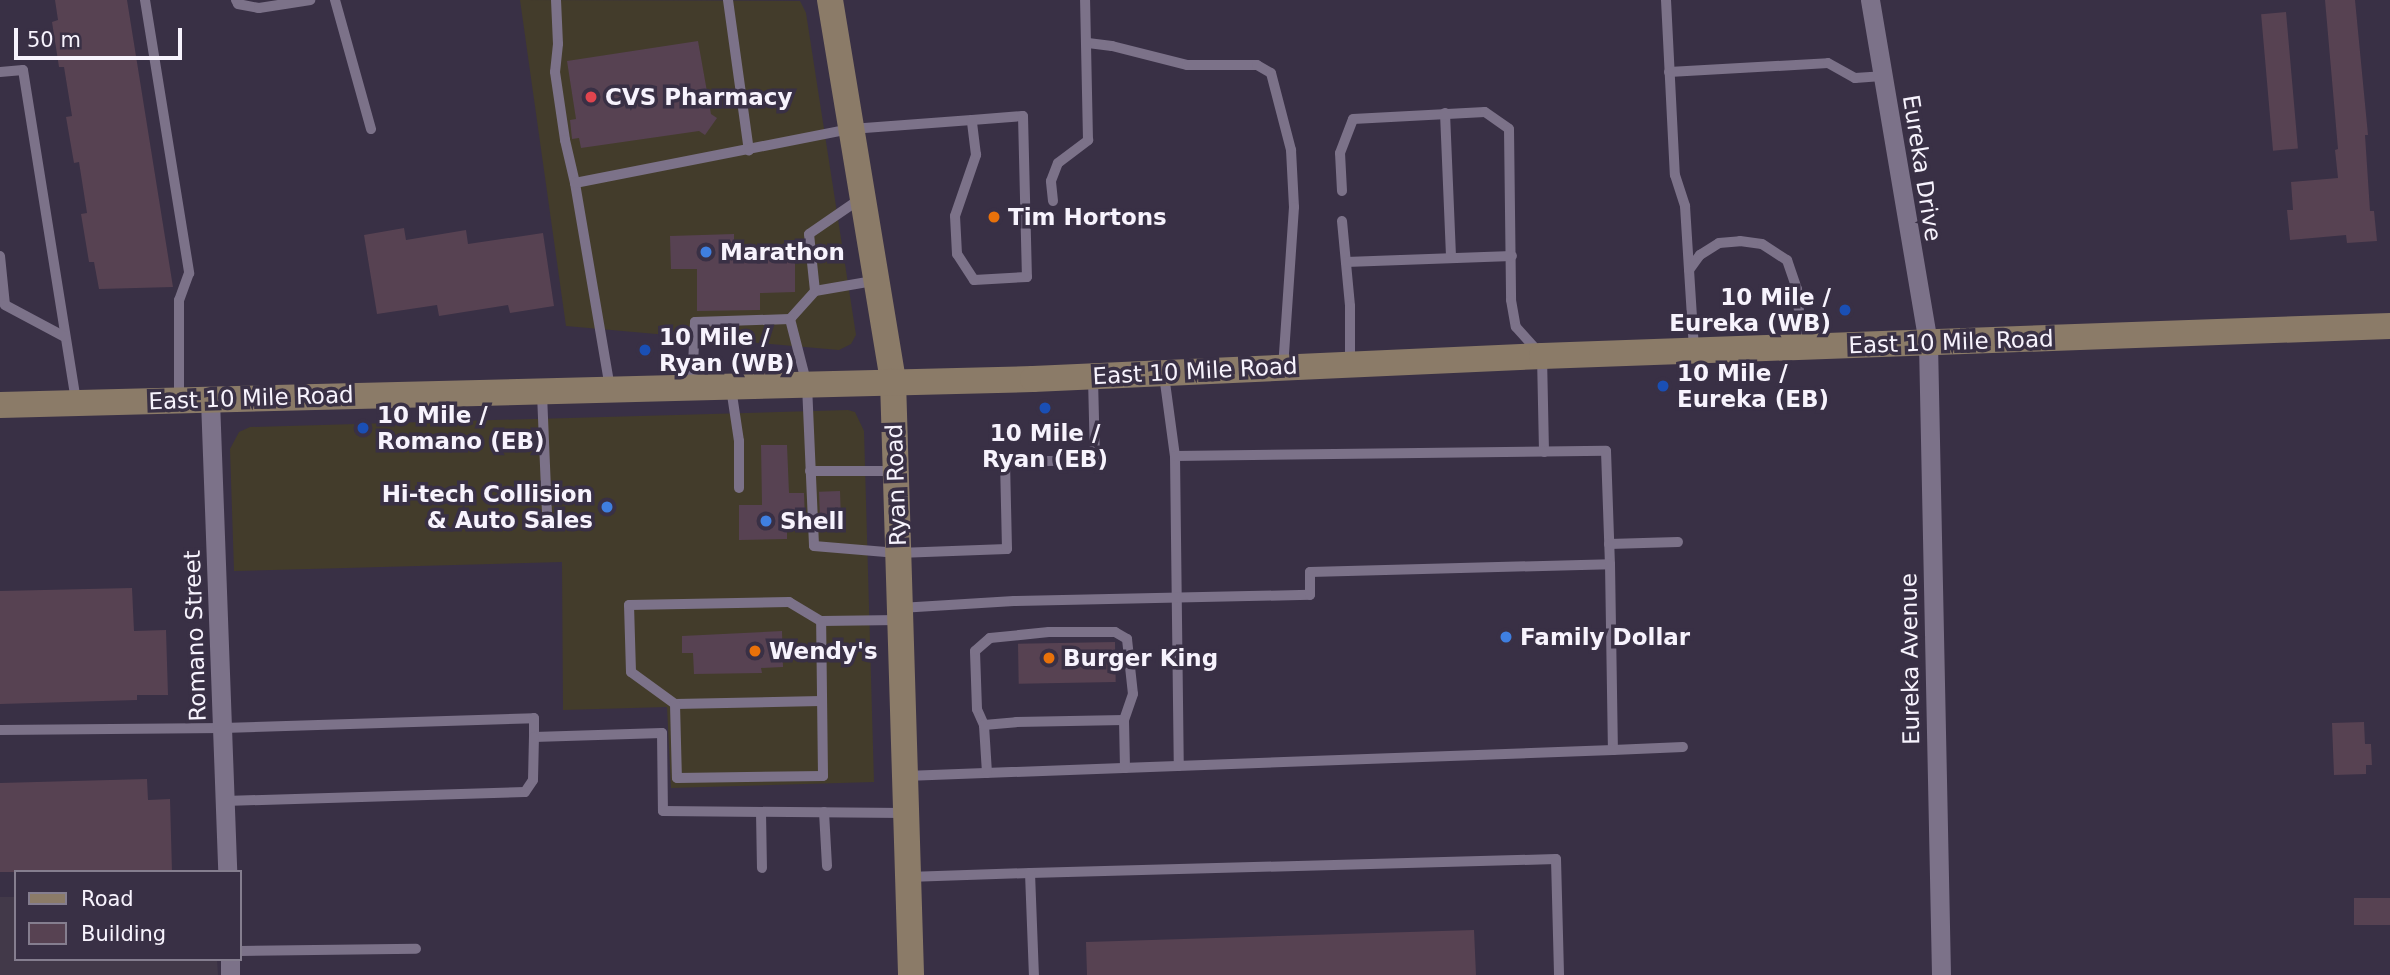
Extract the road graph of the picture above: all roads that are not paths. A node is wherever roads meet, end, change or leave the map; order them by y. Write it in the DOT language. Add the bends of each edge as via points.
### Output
graph roads {
  1 [pos="145,0"];
  2 [pos="236,0"];
  3 [pos="310,0"];
  4 [pos="335,0"];
  5 [pos="556,0"];
  6 [pos="728,0"];
  7 [pos="830,0"];
  8 [pos="1086,0"];
  9 [pos="1666,0"];
  10 [pos="1870,0"];
  11 [pos="1087,43"];
  12 [pos="0,72"];
  13 [pos="1669,72"];
  14 [pos="1882,76"];
  15 [pos="1445,113"];
  16 [pos="972,120"];
  17 [pos="371,129"];
  18 [pos="851,129"];
  19 [pos="749,151"];
  20 [pos="575,183"];
  21 [pos="1342,191"];
  22 [pos="862,197"];
  23 [pos="1053,201"];
  24 [pos="1342,221"];
  25 [pos="0,256"];
  26 [pos="1512,256"];
  27 [pos="1451,258"];
  28 [pos="1346,262"];
  29 [pos="1689,271"];
  30 [pos="876,280"];
  31 [pos="815,291"];
  32 [pos="790,319"];
  33 [pos="2390,327"];
  34 [pos="65,337"];
  35 [pos="1928,343"];
  36 [pos="1803,348"];
  37 [pos="1695,351"];
  38 [pos="1542,356"];
  39 [pos="1350,364"];
  40 [pos="1283,368"];
  41 [pos="1164,373"];
  42 [pos="1093,376"];
  43 [pos="892,381"];
  44 [pos="807,385"];
  45 [pos="730,388"];
  46 [pos="692,389"];
  47 [pos="541,390"];
  48 [pos="611,392"];
  49 [pos="179,400"];
  50 [pos="210,400"];
  51 [pos="76,403"];
  52 [pos="0,405"];
  53 [pos="1544,452"];
  54 [pos="1175,456"];
  55 [pos="810,471"];
  56 [pos="895,471"];
  57 [pos="739,488"];
  58 [pos="547,515"];
  59 [pos="1678,542"];
  60 [pos="1609,544"];
  61 [pos="898,554"];
  62 [pos="1610,564"];
  63 [pos="1177,598"];
  64 [pos="899,614"];
  65 [pos="821,621"];
  66 [pos="821,701"];
  67 [pos="676,704"];
  68 [pos="1124,720"];
  69 [pos="984,724"];
  70 [pos="223,727"];
  71 [pos="0,730"];
  72 [pos="534,737"];
  73 [pos="1683,747"];
  74 [pos="1613,750"];
  75 [pos="1179,766"];
  76 [pos="1125,768"];
  77 [pos="987,773"];
  78 [pos="905,776"];
  79 [pos="225,802"];
  80 [pos="761,812"];
  81 [pos="824,812"];
  82 [pos="906,813"];
  83 [pos="827,866"];
  84 [pos="762,868"];
  85 [pos="227,870"];
  86 [pos="1030,873"];
  87 [pos="908,877"];
  88 [pos="416,949"];
  89 [pos="242,951"];
  90 [pos="911,975"];
  91 [pos="1034,975"];
  92 [pos="1559,975"];
  93 [pos="1941,975"];
  1 -- 49 [label="lane" via="188,273 178,300"];
  2 -- 3 [label="lane" via="259,8"];
  4 -- 17 [label="lane"];
  5 -- 20 [label="lane" via="555,72"];
  6 -- 19 [label="lane"];
  7 -- 18 [label="main road, Ryan Road"];
  8 -- 11 [label="lane"];
  9 -- 13 [label="lane"];
  10 -- 14 [label="street, Eureka Drive"];
  11 -- 23 [label="lane" via="1088,140 1058,163 1051,181"];
  11 -- 40 [label="lane" via="1187,65 1257,65 1271,73 1291,150 1294,207"];
  12 -- 34 [label="lane" via="23,70"];
  13 -- 14 [label="lane" via="1828,63 1855,78"];
  13 -- 29 [label="lane" via="1675,175 1685,206"];
  14 -- 35 [label="street, Eureka Drive"];
  15 -- 21 [label="lane" via="1353,119 1340,153"];
  15 -- 26 [label="lane" via="1485,111 1509,130"];
  15 -- 27 [label="lane"];
  16 -- 16 [label="lane" via="1023,116 1027,277 974,280 957,254 955,216 976,155"];
  16 -- 18 [label="lane"];
  18 -- 19 [label="lane"];
  18 -- 22 [label="main road, Ryan Road"];
  19 -- 20 [label="lane"];
  20 -- 48 [label="lane"];
  22 -- 30 [label="main road, Ryan Road"];
  22 -- 31 [label="lane" via="809,234"];
  24 -- 28 [label="lane"];
  25 -- 34 [label="lane" via="5,305"];
  26 -- 27 [label="lane"];
  26 -- 38 [label="lane" via="1516,327"];
  27 -- 28 [label="lane"];
  28 -- 39 [label="lane"];
  29 -- 36 [label="lane" via="1700,255 1719,243 1762,244 1787,260 1797,289"];
  29 -- 37 [label="lane"];
  30 -- 31 [label="lane"];
  30 -- 43 [label="main road, Ryan Road"];
  31 -- 32 [label="lane"];
  32 -- 44 [label="lane"];
  32 -- 46 [label="lane" via="695,322"];
  33 -- 35 [label="main road, East 10 Mile Road"];
  34 -- 51 [label="lane"];
  35 -- 36 [label="main road, East 10 Mile Road"];
  35 -- 93 [label="street, Eureka Avenue"];
  36 -- 37 [label="main road, East 10 Mile Road"];
  37 -- 38 [label="main road, East 10 Mile Road"];
  38 -- 39 [label="main road, East 10 Mile Road"];
  38 -- 53 [label="lane"];
  39 -- 40 [label="main road, East 10 Mile Road"];
  40 -- 41 [label="main road, East 10 Mile Road"];
  41 -- 42 [label="main road, East 10 Mile Road"];
  41 -- 54 [label="lane"];
  42 -- 43 [label="main road, East 10 Mile Road"];
  42 -- 61 [label="lane" via="1095,460 1005,462 1007,549"];
  43 -- 44 [label="main road, East 10 Mile Road"];
  43 -- 56 [label="main road, Ryan Road"];
  44 -- 45 [label="main road, East 10 Mile Road"];
  44 -- 55 [label="lane"];
  45 -- 46 [label="main road, East 10 Mile Road"];
  45 -- 57 [label="lane" via="739,441"];
  46 -- 48 [label="main road, East 10 Mile Road"];
  47 -- 48 [label="main road, East 10 Mile Road"];
  47 -- 50 [label="main road, East 10 Mile Road"];
  47 -- 58 [label="lane"];
  49 -- 50 [label="main road, East 10 Mile Road"];
  49 -- 51 [label="main road, East 10 Mile Road"];
  50 -- 70 [label="street, Romano Street"];
  51 -- 52 [label="main road, East 10 Mile Road"];
  53 -- 54 [label="lane"];
  53 -- 60 [label="lane" via="1606,451"];
  54 -- 63 [label="lane"];
  55 -- 56 [label="lane"];
  55 -- 61 [label="lane" via="814,546"];
  56 -- 61 [label="main road, Ryan Road"];
  59 -- 60 [label="lane"];
  60 -- 62 [label="lane"];
  61 -- 64 [label="main road, Ryan Road"];
  62 -- 63 [label="lane" via="1310,572 1310,595"];
  62 -- 74 [label="lane"];
  63 -- 64 [label="lane" via="1014,601"];
  63 -- 75 [label="lane"];
  64 -- 65 [label="lane"];
  64 -- 78 [label="main road, Ryan Road"];
  65 -- 66 [label="lane"];
  65 -- 67 [label="lane" via="789,602 629,605 631,672"];
  66 -- 67 [label="lane"];
  66 -- 67 [label="lane" via="823,776 677,778"];
  68 -- 69 [label="lane"];
  68 -- 69 [label="lane" via="1133,694 1127,639 1115,632 1049,632 990,638 975,651 977,709"];
  68 -- 76 [label="lane"];
  69 -- 77 [label="lane"];
  70 -- 71 [label="lane"];
  70 -- 72 [label="lane" via="534,718"];
  70 -- 79 [label="street, Romano Street"];
  72 -- 79 [label="lane" via="533,780 525,792"];
  72 -- 80 [label="lane" via="662,733 663,811"];
  73 -- 74 [label="lane"];
  74 -- 75 [label="lane"];
  75 -- 76 [label="lane"];
  76 -- 77 [label="lane"];
  77 -- 78 [label="lane"];
  78 -- 82 [label="main road, Ryan Road"];
  79 -- 85 [label="street, Romano Street"];
  80 -- 81 [label="lane"];
  80 -- 84 [label="lane"];
  81 -- 82 [label="lane"];
  81 -- 83 [label="lane"];
  82 -- 87 [label="main road, Ryan Road"];
  86 -- 87 [label="lane"];
  86 -- 91 [label="lane"];
  86 -- 92 [label="lane" via="1556,859"];
  87 -- 90 [label="main road, Ryan Road"];
  88 -- 89 [label="lane"];
}
